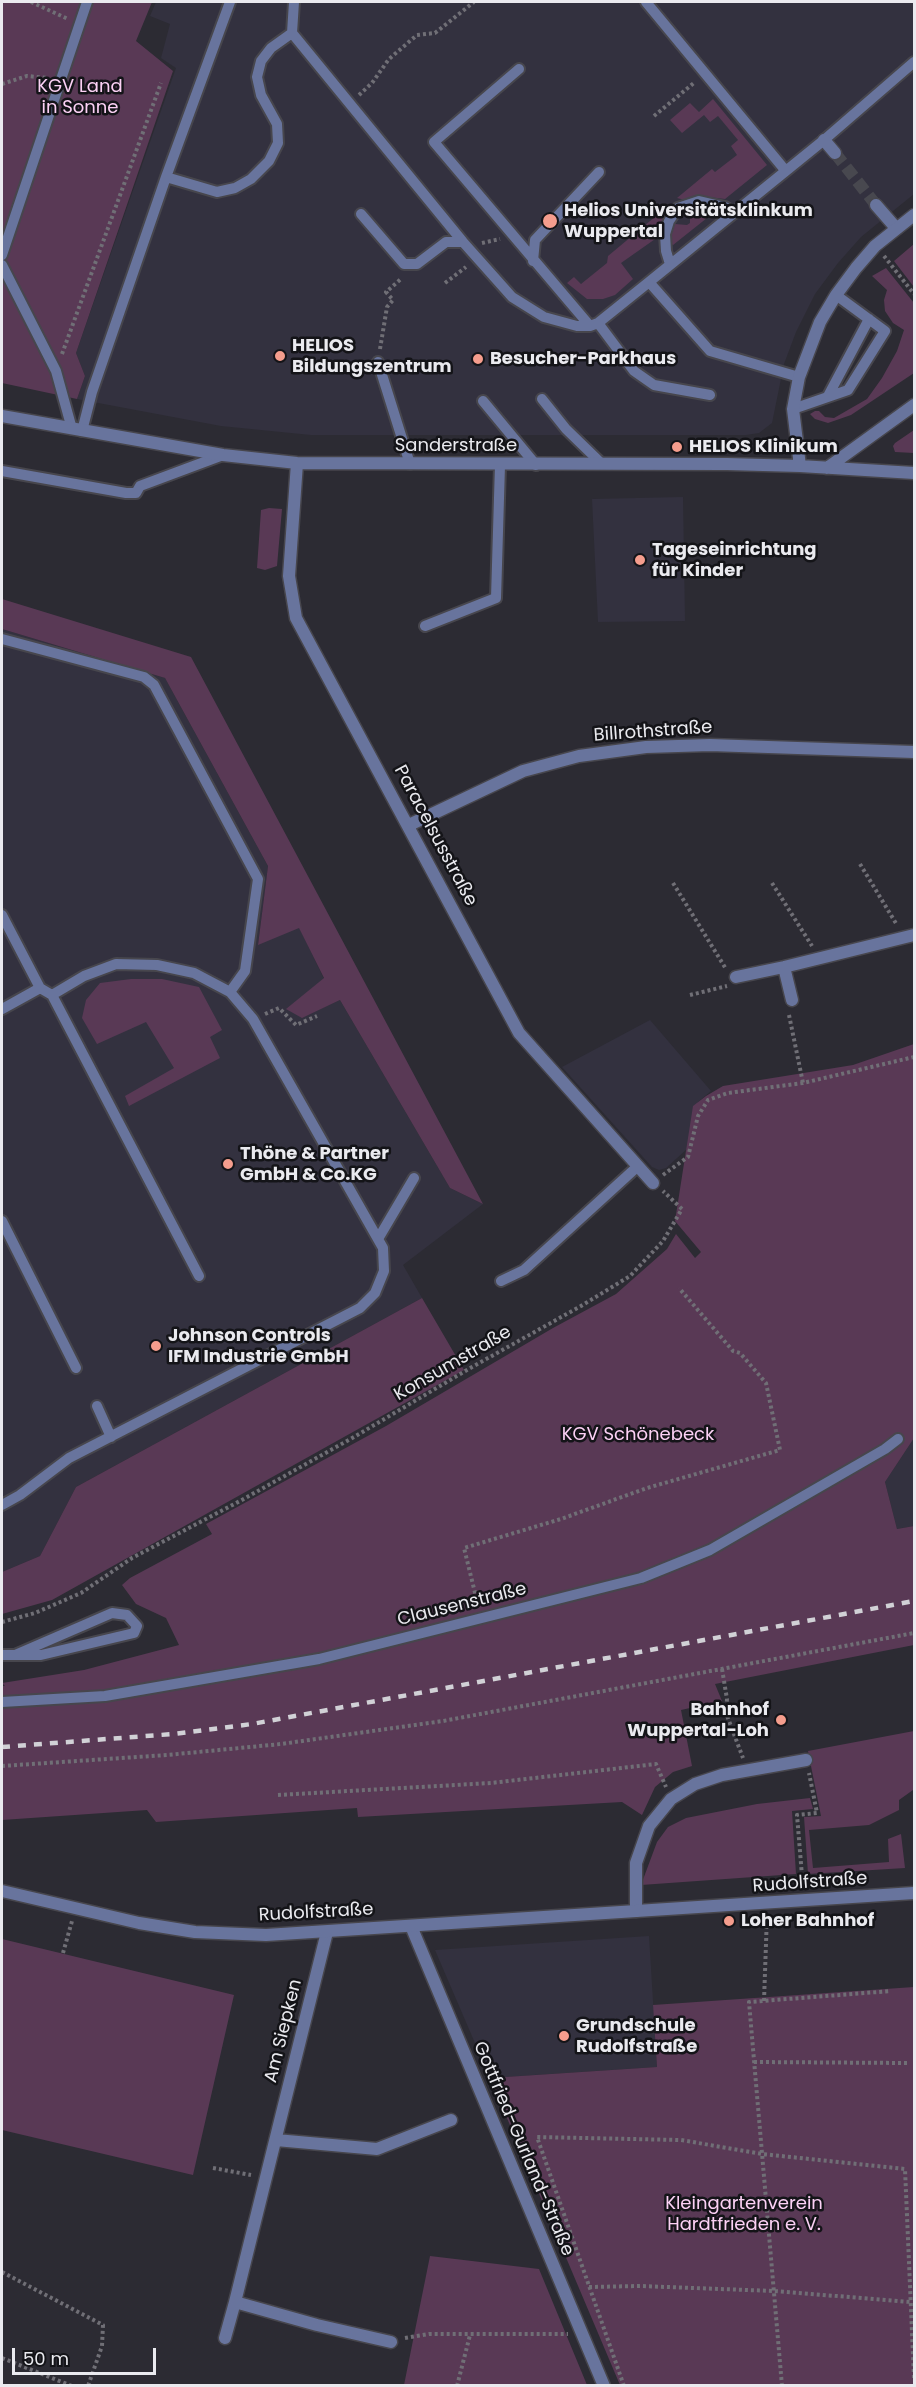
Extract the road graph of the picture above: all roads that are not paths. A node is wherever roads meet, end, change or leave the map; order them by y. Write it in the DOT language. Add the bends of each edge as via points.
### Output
graph roads {
  1 [pos="87,2"];
  2 [pos="230,2"];
  3 [pos="294,2"];
  4 [pos="646,2"];
  5 [pos="292,33"];
  6 [pos="915,62"];
  7 [pos="519,69"];
  8 [pos="824,140"];
  9 [pos="835,153"];
  10 [pos="785,170"];
  11 [pos="599,172"];
  12 [pos="166,177"];
  13 [pos="876,206"];
  14 [pos="733,212"];
  15 [pos="361,214"];
  16 [pos="915,215"];
  17 [pos="896,228"];
  18 [pos="463,242"];
  19 [pos="2,255"];
  20 [pos="533,261"];
  21 [pos="670,264"];
  22 [pos="2,265"];
  23 [pos="649,282"];
  24 [pos="836,295"];
  25 [pos="869,319"];
  26 [pos="594,325"];
  27 [pos="378,362"];
  28 [pos="799,377"];
  29 [pos="710,395"];
  30 [pos="828,396"];
  31 [pos="542,399"];
  32 [pos="483,401"];
  33 [pos="915,405"];
  34 [pos="793,409"];
  35 [pos="2,416"];
  36 [pos="77,430"];
  37 [pos="223,455"];
  38 [pos="297,463"];
  39 [pos="410,464"];
  40 [pos="602,464"];
  41 [pos="500,465"];
  42 [pos="536,465"];
  43 [pos="800,466"];
  44 [pos="828,468"];
  45 [pos="2,471"];
  46 [pos="915,473"];
  47 [pos="425,626"];
  48 [pos="2,639"];
  49 [pos="915,752"];
  50 [pos="409,825"];
  51 [pos="2,915"];
  52 [pos="910,936"];
  53 [pos="784,968"];
  54 [pos="736,976"];
  55 [pos="40,988"];
  56 [pos="230,992"];
  57 [pos="52,995"];
  58 [pos="792,1000"];
  59 [pos="2,1009"];
  60 [pos="638,1166"];
  61 [pos="414,1178"];
  62 [pos="653,1183"];
  63 [pos="2,1221"];
  64 [pos="378,1239"];
  65 [pos="199,1276"];
  66 [pos="501,1281"];
  67 [pos="76,1368"];
  68 [pos="97,1406"];
  69 [pos="111,1437"];
  70 [pos="898,1439"];
  71 [pos="2,1504"];
  72 [pos="2,1655"];
  73 [pos="15,1655"];
  74 [pos="2,1702"];
  75 [pos="806,1761"];
  76 [pos="2,1891"];
  77 [pos="915,1893"];
  78 [pos="636,1911"];
  79 [pos="411,1926"];
  80 [pos="327,1932"];
  81 [pos="452,2120"];
  82 [pos="276,2140"];
  83 [pos="235,2302"];
  84 [pos="225,2338"];
  85 [pos="391,2342"];
  86 [pos="604,2385"];
  1 -- 19 [label="lane"];
  2 -- 12 [label="lane"];
  3 -- 5 [label="lane"];
  4 -- 10 [label="lane"];
  5 -- 12 [label="lane" via="271,48 261,61 257,77 277,124 278,143 269,161 236,188 217,192"];
  5 -- 18 [label="lane"];
  6 -- 8 [label="lane"];
  7 -- 20 [label="lane" via="434,142"];
  8 -- 9 [label="street"];
  8 -- 10 [label="lane"];
  10 -- 14 [label="lane"];
  11 -- 20 [label="lane" via="535,240"];
  12 -- 36 [label="lane"];
  13 -- 17 [label="street"];
  14 -- 21 [label="lane"];
  14 -- 21 [label="lane" via="699,201 678,208 665,234"];
  15 -- 18 [label="lane" via="404,264 417,264 446,242"];
  16 -- 17 [label="street"];
  17 -- 24 [label="street"];
  18 -- 26 [label="lane" via="512,297 544,317 577,326"];
  20 -- 26 [label="lane"];
  21 -- 23 [label="lane"];
  22 -- 36 [label="lane" via="56,371"];
  23 -- 26 [label="lane"];
  23 -- 28 [label="lane" via="710,351"];
  24 -- 25 [label="lane"];
  24 -- 28 [label="street" via="820,322"];
  25 -- 30 [label="lane"];
  25 -- 30 [label="lane" via="885,331 848,390"];
  26 -- 29 [label="lane" via="634,370 654,386"];
  27 -- 39 [label="lane"];
  28 -- 34 [label="street"];
  30 -- 34 [label="lane"];
  31 -- 40 [label="lane"];
  32 -- 42 [label="lane"];
  33 -- 44 [label="street"];
  34 -- 43 [label="street"];
  35 -- 36 [label="street, Sanderstraße"];
  36 -- 37 [label="street, Sanderstraße"];
  37 -- 38 [label="street, Sanderstraße"];
  37 -- 45 [label="lane" via="126,493"];
  38 -- 39 [label="street, Sanderstraße"];
  38 -- 50 [label="street, Paracelsusstraße" via="289,576 297,618"];
  39 -- 41 [label="street, Sanderstraße"];
  40 -- 42 [label="street, Sanderstraße"];
  40 -- 43 [label="street, Sanderstraße"];
  41 -- 42 [label="street, Sanderstraße"];
  41 -- 47 [label="lane" via="496,598"];
  43 -- 44 [label="street, Sanderstraße"];
  44 -- 46 [label="street, Sanderstraße"];
  48 -- 56 [label="lane" via="144,677 154,685 258,879 244,971"];
  49 -- 50 [label="street, Billrothstraße" via="710,745 646,747 579,756 523,771"];
  50 -- 60 [label="street, Paracelsusstraße" via="519,1033"];
  51 -- 55 [label="lane"];
  52 -- 53 [label="street"];
  53 -- 54 [label="street"];
  53 -- 58 [label="street"];
  55 -- 57 [label="lane"];
  55 -- 59 [label="lane"];
  56 -- 57 [label="lane" via="194,973 158,965 116,964 84,975"];
  56 -- 64 [label="lane" via="254,1020"];
  57 -- 65 [label="lane"];
  60 -- 62 [label="street, Paracelsusstraße"];
  60 -- 66 [label="lane" via="524,1270"];
  61 -- 64 [label="lane"];
  63 -- 67 [label="lane"];
  64 -- 69 [label="lane" via="383,1248 384,1270 375,1293 360,1308"];
  68 -- 69 [label="lane"];
  69 -- 71 [label="lane" via="69,1458"];
  70 -- 74 [label="lane, Clausenstraße" via="710,1550 640,1578 319,1659 105,1695"];
  72 -- 73 [label="lane"];
  73 -- 73 [label="lane" via="112,1613 128,1615 137,1626 134,1633 85,1645 41,1655"];
  75 -- 78 [label="street" via="722,1775 695,1784 671,1799 649,1826 636,1863"];
  76 -- 80 [label="street, Rudolfstraße" via="195,1932"];
  77 -- 78 [label="street, Rudolfstraße"];
  78 -- 79 [label="street, Rudolfstraße"];
  79 -- 80 [label="street, Rudolfstraße"];
  79 -- 86 [label="street, Gottfried-Gurland-Straße"];
  80 -- 82 [label="street, Am Siepken"];
  81 -- 82 [label="street" via="377,2149"];
  82 -- 83 [label="street, Am Siepken"];
  83 -- 84 [label="street, Am Siepken"];
  83 -- 85 [label="street"];
}
